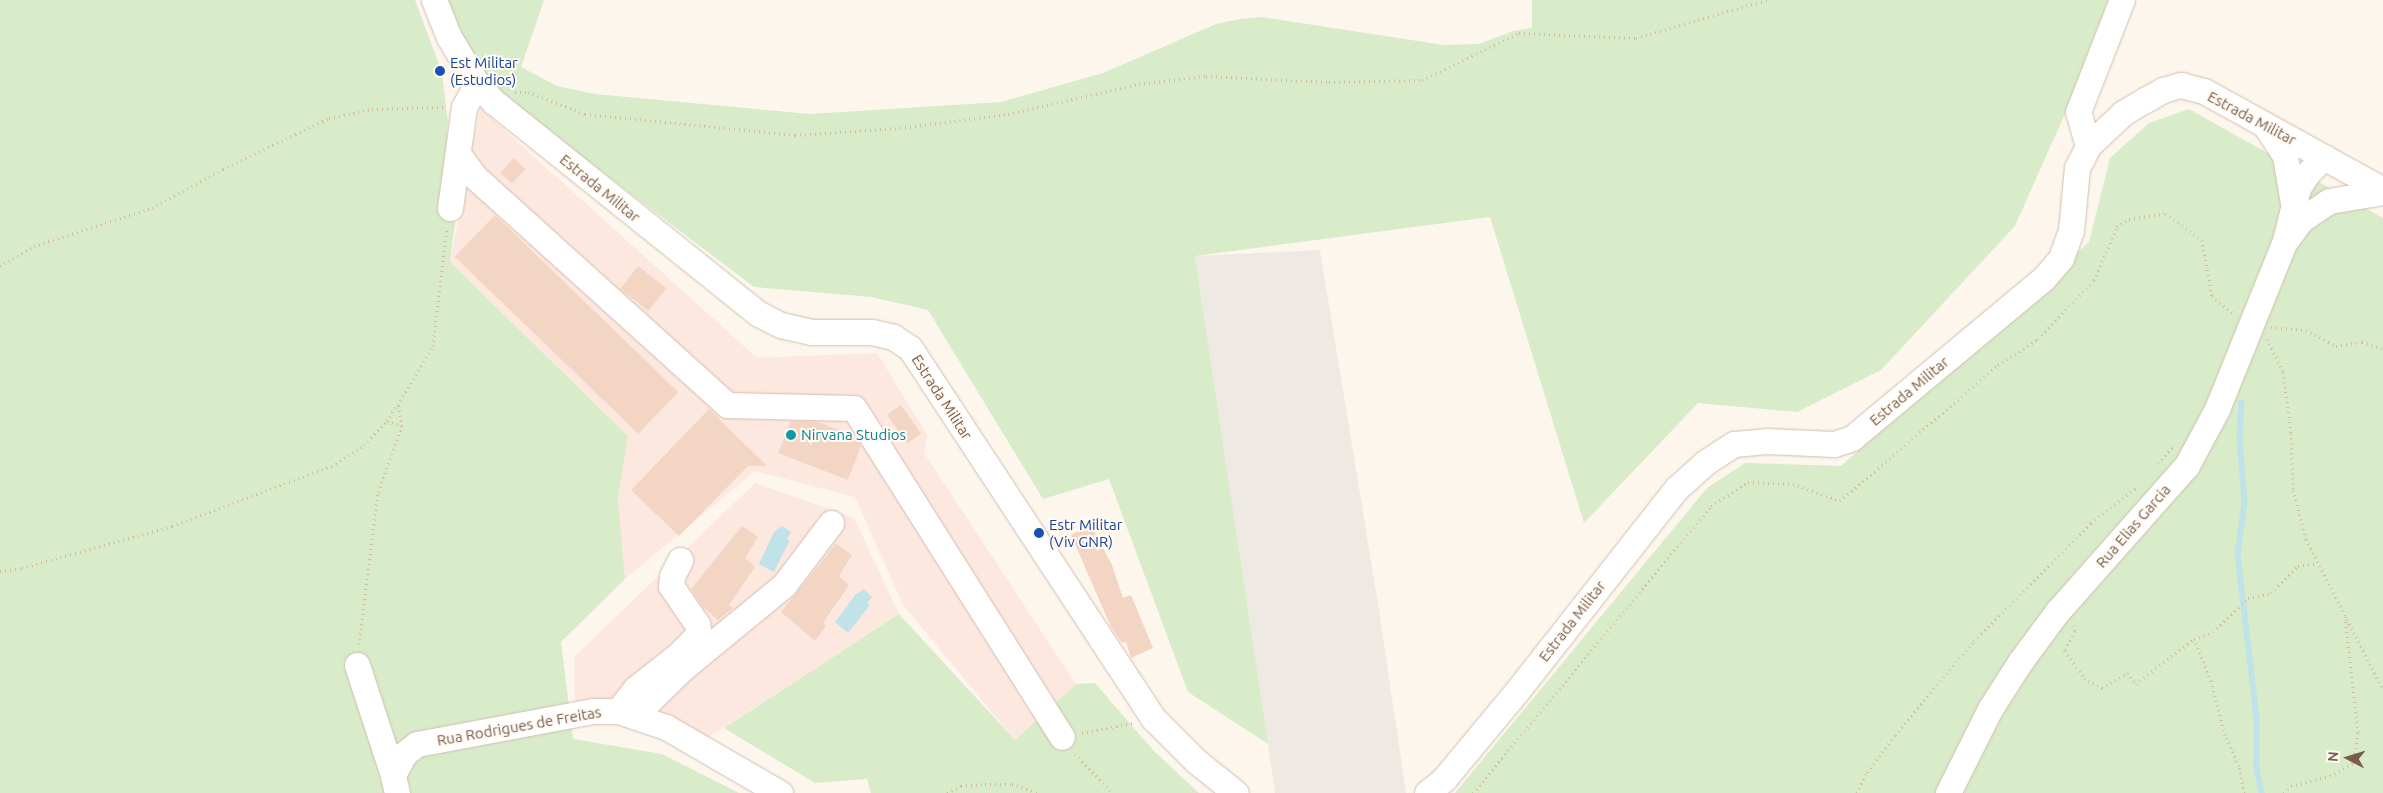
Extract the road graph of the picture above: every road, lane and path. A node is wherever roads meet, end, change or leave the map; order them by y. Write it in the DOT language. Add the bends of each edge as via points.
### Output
graph roads {
  1 [pos="434,0"];
  2 [pos="1767,0"];
  3 [pos="2122,0"];
  4 [pos="477,84"];
  5 [pos="494,102"];
  6 [pos="464,107"];
  7 [pos="2264,124"];
  8 [pos="2088,146"];
  9 [pos="459,155"];
  10 [pos="2324,157"];
  11 [pos="2383,191"];
  12 [pos="450,208"];
  13 [pos="2297,212"];
  14 [pos="0,266"];
  15 [pos="2251,326"];
  16 [pos="2383,349"];
  17 [pos="398,404"];
  18 [pos="387,422"];
  19 [pos="402,426"];
  20 [pos="2201,438"];
  21 [pos="2152,471"];
  22 [pos="2140,484"];
  23 [pos="831,522"];
  24 [pos="680,560"];
  25 [pos="2318,563"];
  26 [pos="0,571"];
  27 [pos="2068,600"];
  28 [pos="2345,614"];
  29 [pos="2194,639"];
  30 [pos="357,665"];
  31 [pos="2383,690"];
  32 [pos="629,714"];
  33 [pos="1154,719"];
  34 [pos="1062,737"];
  35 [pos="395,784"];
  36 [pos="780,793"];
  37 [pos="947,793"];
  38 [pos="1038,793"];
  39 [pos="1113,793"];
  40 [pos="1236,793"];
  41 [pos="1427,793"];
  42 [pos="1473,793"];
  43 [pos="1857,793"];
  44 [pos="1948,793"];
  45 [pos="2244,793"];
  46 [pos="2284,793"];
  1 -- 4 [label="street, Estrada Militar" via="449,37"];
  2 -- 5 [label="path" via="1636,38 1519,33 1422,80 1329,82 1206,76 1139,84 1008,114 900,128 786,134 585,114 520,90"];
  3 -- 8 [label="street" via="2078,112"];
  4 -- 5 [label="street, Estrada Militar"];
  4 -- 6 [label="street"];
  5 -- 33 [label="street, Estrada Militar" via="758,314 781,325 811,332 872,332 893,337 910,348"];
  6 -- 9 [label="street"];
  6 -- 14 [label="path" via="372,110 329,118 152,208 34,246"];
  7 -- 8 [label="street, Estrada Militar" via="2204,91 2181,85 2163,90 2124,113"];
  7 -- 10 [label="street, Estrada Militar"];
  7 -- 13 [label="street, Rua Elias Garcia" via="2285,156"];
  8 -- 41 [label="street, Estrada Militar" via="2077,168 2071,231 2061,258 2044,279 1852,438 1834,444 1768,441 1734,444 1706,462 1678,488 1517,691 1444,779"];
  9 -- 12 [label="street"];
  9 -- 34 [label="street" via="475,177 726,405 854,408"];
  10 -- 11 [label="street, Estrada Militar"];
  10 -- 13 [label="street, Rua Elias Garcia" via="2307,174"];
  11 -- 13 [label="street" via="2329,201"];
  12 -- 17 [label="path" via="433,346"];
  13 -- 15 [label="street, Rua Elias Garcia"];
  15 -- 16 [label="path" via="2306,330 2336,346 2362,342"];
  15 -- 20 [label="street, Rua Elias Garcia" via="2217,409"];
  15 -- 25 [label="path" via="2268,341 2283,372 2291,433 2293,490 2306,539"];
  15 -- 42 [label="path" via="2212,296 2202,240 2166,213 2129,219 2117,227 2094,280 2038,339 1998,365 1840,500 1793,484 1748,482 1711,506"];
  17 -- 18 [label="path"];
  17 -- 19 [label="path"];
  18 -- 19 [label="path"];
  18 -- 26 [label="path" via="364,445 336,464 172,526 22,568"];
  19 -- 30 [label="path" via="378,492"];
  20 -- 21 [label="path" via="2170,447"];
  20 -- 27 [label="street, Rua Elias Garcia" via="2187,464"];
  22 -- 43 [label="path" via="2091,523 1974,641 1894,735 1867,772"];
  23 -- 32 [label="street" via="784,585"];
  24 -- 32 [label="street" via="671,586 697,624 699,634 678,656 635,689"];
  25 -- 28 [label="path"];
  25 -- 29 [label="path" via="2298,566 2271,593 2248,598 2213,632"];
  27 -- 29 [label="path" via="2075,631 2064,651 2084,678 2102,688 2127,673 2136,684"];
  27 -- 44 [label="street, Rua Elias Garcia" via="2020,662 1990,709"];
  28 -- 31 [label="path" via="2368,666"];
  28 -- 46 [label="path" via="2358,732 2353,763 2330,776 2291,786"];
  29 -- 45 [label="path" via="2211,681 2225,735 2239,766"];
  30 -- 35 [label="street"];
  32 -- 35 [label="street, Rua Rodrigues de Freitas" via="593,710 417,744 404,754"];
  32 -- 36 [label="street, Rua Rodrigues de Freitas" via="666,727"];
  33 -- 34 [label="path"];
  33 -- 40 [label="street, Estrada Militar" via="1196,761"];
  34 -- 39 [label="path"];
  37 -- 38 [label="path" via="961,786 985,784 1012,784"];
}
